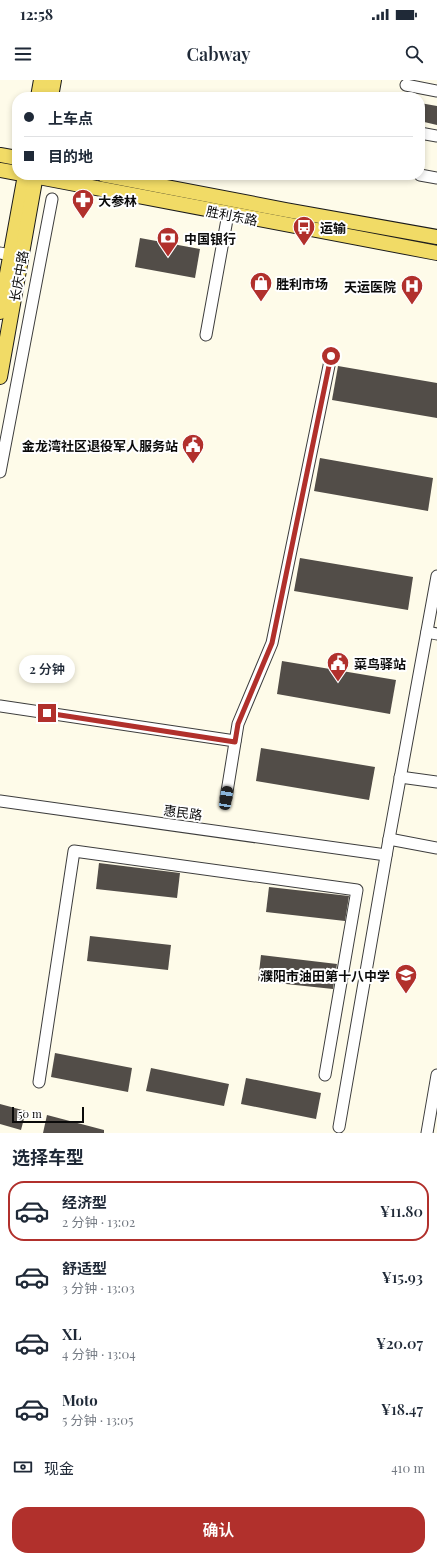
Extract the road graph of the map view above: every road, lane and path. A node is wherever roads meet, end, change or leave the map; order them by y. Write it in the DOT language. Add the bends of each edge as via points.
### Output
graph roads {
  1 [pos="41,80"];
  2 [pos="54,80"];
  3 [pos="406,85"];
  4 [pos="437,91"];
  5 [pos="39,92"];
  6 [pos="52,92"];
  7 [pos="425,134"];
  8 [pos="437,136"];
  9 [pos="0,155"];
  10 [pos="12,157"];
  11 [pos="0,170"];
  12 [pos="12,172"];
  13 [pos="425,176"];
  14 [pos="437,178"];
  15 [pos="29,180"];
  16 [pos="30,180"];
  17 [pos="56,180"];
  18 [pos="130,180"];
  19 [pos="52,199"];
  20 [pos="228,214"];
  21 [pos="437,237"];
  22 [pos="437,253"];
  23 [pos="5,254"];
  24 [pos="0,312"];
  25 [pos="206,335"];
  26 [pos="331,356"];
  27 [pos="0,377"];
  28 [pos="0,472"];
  29 [pos="437,576"];
  30 [pos="432,633"];
  31 [pos="0,706"];
  32 [pos="235,742"];
  33 [pos="400,777"];
  34 [pos="437,782"];
  35 [pos="226,798"];
  36 [pos="0,801"];
  37 [pos="389,839"];
  38 [pos="437,848"];
  39 [pos="386,855"];
  40 [pos="325,1075"];
  41 [pos="437,1075"];
  42 [pos="39,1082"];
  43 [pos="339,1127"];
  44 [pos="427,1133"];
  1 -- 5 [label="main road"];
  2 -- 6 [label="main road"];
  3 -- 4 [label="street"];
  7 -- 8 [label="street"];
  9 -- 10 [label="main road"];
  11 -- 12 [label="main road"];
  13 -- 14 [label="street"];
  15 -- 23 [label="main road, 长庆中路"];
  16 -- 27 [label="main road, 长庆中路"];
  17 -- 20 [label="main road, 胜利东路"];
  18 -- 21 [label="main road, 胜利东路"];
  19 -- 28 [label="street"];
  20 -- 22 [label="main road, 胜利东路"];
  20 -- 25 [label="street"];
  23 -- 24 [label="main road, 长庆中路"];
  26 -- 32 [label="street" via="272,643 238,724"];
  29 -- 30 [label="street"];
  30 -- 33 [label="street"];
  31 -- 32 [label="street"];
  32 -- 35 [label="street"];
  33 -- 34 [label="street"];
  33 -- 37 [label="street"];
  36 -- 39 [label="street, 惠民路"];
  37 -- 38 [label="street"];
  37 -- 39 [label="street"];
  39 -- 43 [label="street"];
  40 -- 42 [label="street" via="357,890 74,851"];
  41 -- 44 [label="street"];
}
